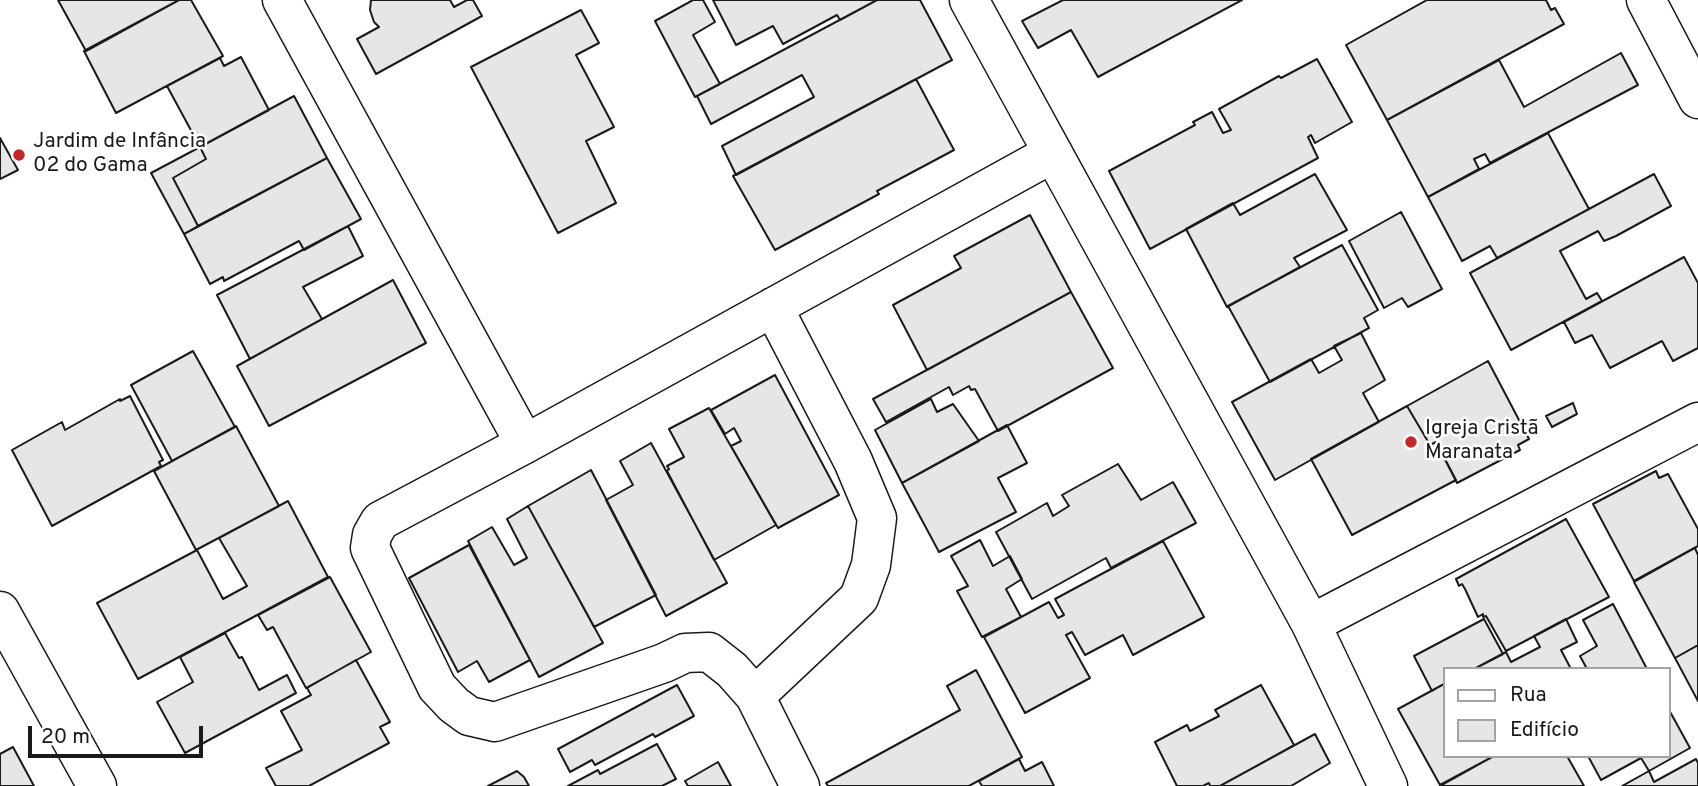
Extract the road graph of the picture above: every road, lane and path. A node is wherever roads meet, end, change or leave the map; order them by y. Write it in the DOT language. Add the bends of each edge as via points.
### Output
graph roads {
  1 [pos="282,0"];
  2 [pos="969,0"];
  3 [pos="1646,0"];
  4 [pos="1698,99"];
  5 [pos="1053,153"];
  6 [pos="773,307"];
  7 [pos="1698,422"];
  8 [pos="525,444"];
  9 [pos="0,611"];
  10 [pos="1311,624"];
  11 [pos="755,696"];
  12 [pos="97,786"];
  13 [pos="800,786"];
  14 [pos="1388,786"];
  1 -- 8 [label="street"];
  2 -- 5 [label="street"];
  3 -- 4 [label="street"];
  5 -- 6 [label="street"];
  5 -- 10 [label="street"];
  6 -- 8 [label="street"];
  6 -- 11 [label="street" via="853,461 877,518 871,565 859,598"];
  7 -- 10 [label="street"];
  8 -- 11 [label="street" via="380,521 372,535 370,548 437,687 469,716 495,722 685,653 709,652"];
  9 -- 12 [label="street"];
  10 -- 14 [label="street"];
  11 -- 13 [label="street"];
}
